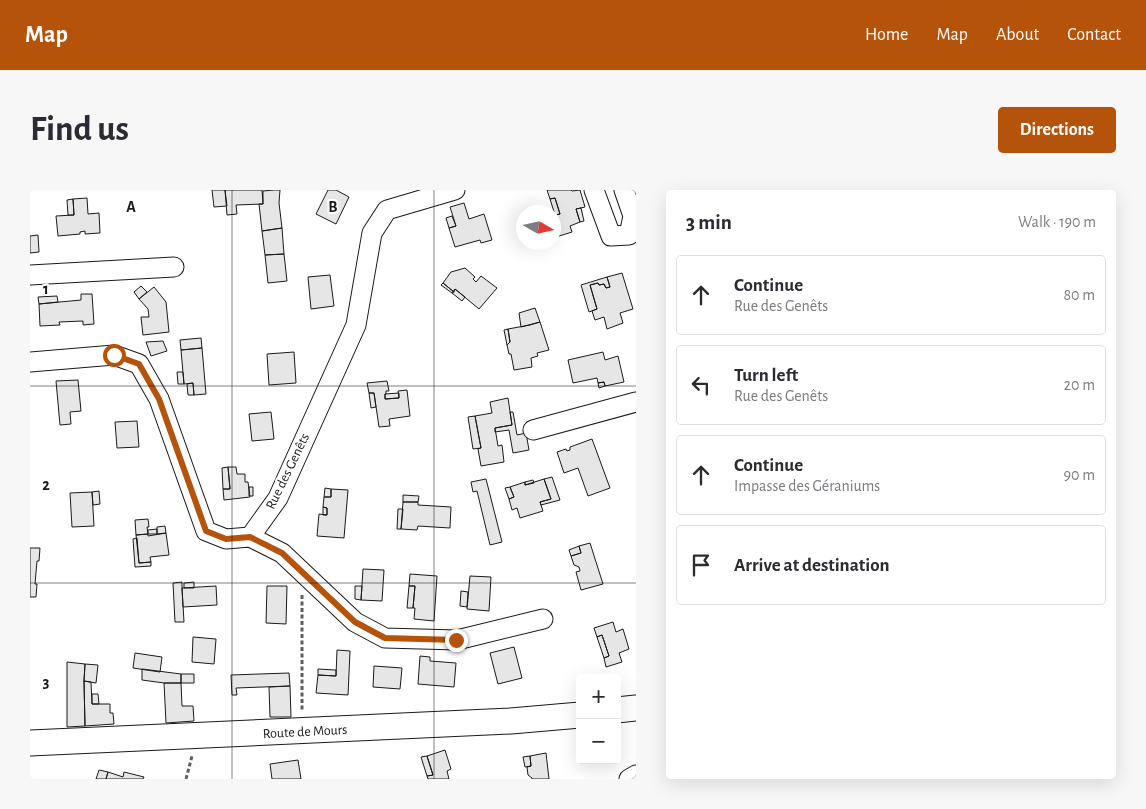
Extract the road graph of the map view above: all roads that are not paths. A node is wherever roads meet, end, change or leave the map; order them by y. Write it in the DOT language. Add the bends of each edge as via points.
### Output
graph roads {
  1 [pos="455,190"];
  2 [pos="594,190"];
  3 [pos="624,190"];
  4 [pos="174,267"];
  5 [pos="30,274"];
  6 [pos="30,362"];
  7 [pos="636,402"];
  8 [pos="533,430"];
  9 [pos="250,537"];
  10 [pos="543,619"];
  11 [pos="636,708"];
  12 [pos="621,710"];
  13 [pos="576,715"];
  14 [pos="30,743"];
  15 [pos="636,775"];
  16 [pos="629,779"];
  1 -- 9 [label="street, Rue des Genêts" via="387,210 372,233 356,325 278,498"];
  2 -- 3 [label="street" via="611,236 629,235 634,216"];
  4 -- 5 [label="street"];
  6 -- 9 [label="street" via="114,355 139,364 159,399 206,531 226,539"];
  7 -- 8 [label="street"];
  9 -- 10 [label="street" via="282,553 355,622 385,638 456,640"];
  11 -- 12 [label="main road"];
  13 -- 14 [label="main road, Route de Mours"];
  15 -- 16 [label="street"];
}
